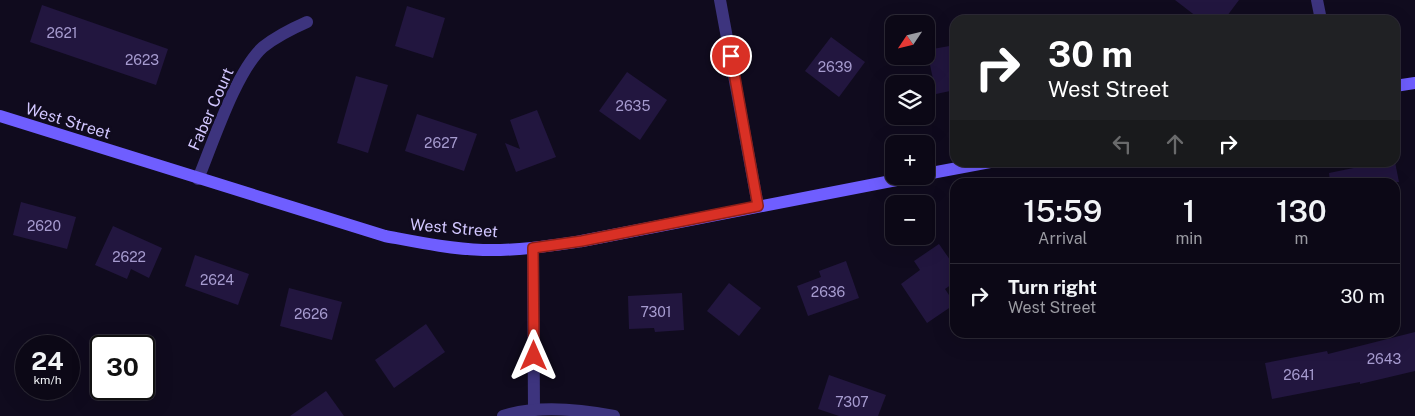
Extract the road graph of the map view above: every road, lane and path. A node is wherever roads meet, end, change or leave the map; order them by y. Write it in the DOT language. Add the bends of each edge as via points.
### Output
graph roads {
  1 [pos="720,0"];
  2 [pos="1317,0"];
  3 [pos="1321,15"];
  4 [pos="307,22"];
  5 [pos="1415,83"];
  6 [pos="1400,85"];
  7 [pos="0,116"];
  8 [pos="963,167"];
  9 [pos="935,172"];
  10 [pos="198,178"];
  11 [pos="885,182"];
  12 [pos="758,206"];
  13 [pos="533,248"];
  14 [pos="534,410"];
  15 [pos="503,416"];
  16 [pos="614,416"];
  1 -- 12 [label="street"];
  2 -- 3 [label="street"];
  4 -- 10 [label="street, Faber Court" via="283,32 262,48 246,68"];
  5 -- 6 [label="main road"];
  7 -- 10 [label="main road, West Street"];
  8 -- 9 [label="main road"];
  10 -- 13 [label="main road, West Street" via="385,236 454,248"];
  11 -- 12 [label="main road, West Street"];
  12 -- 13 [label="main road, West Street"];
  13 -- 14 [label="street"];
  14 -- 15 [label="street"];
  14 -- 16 [label="street" via="589,411"];
}
